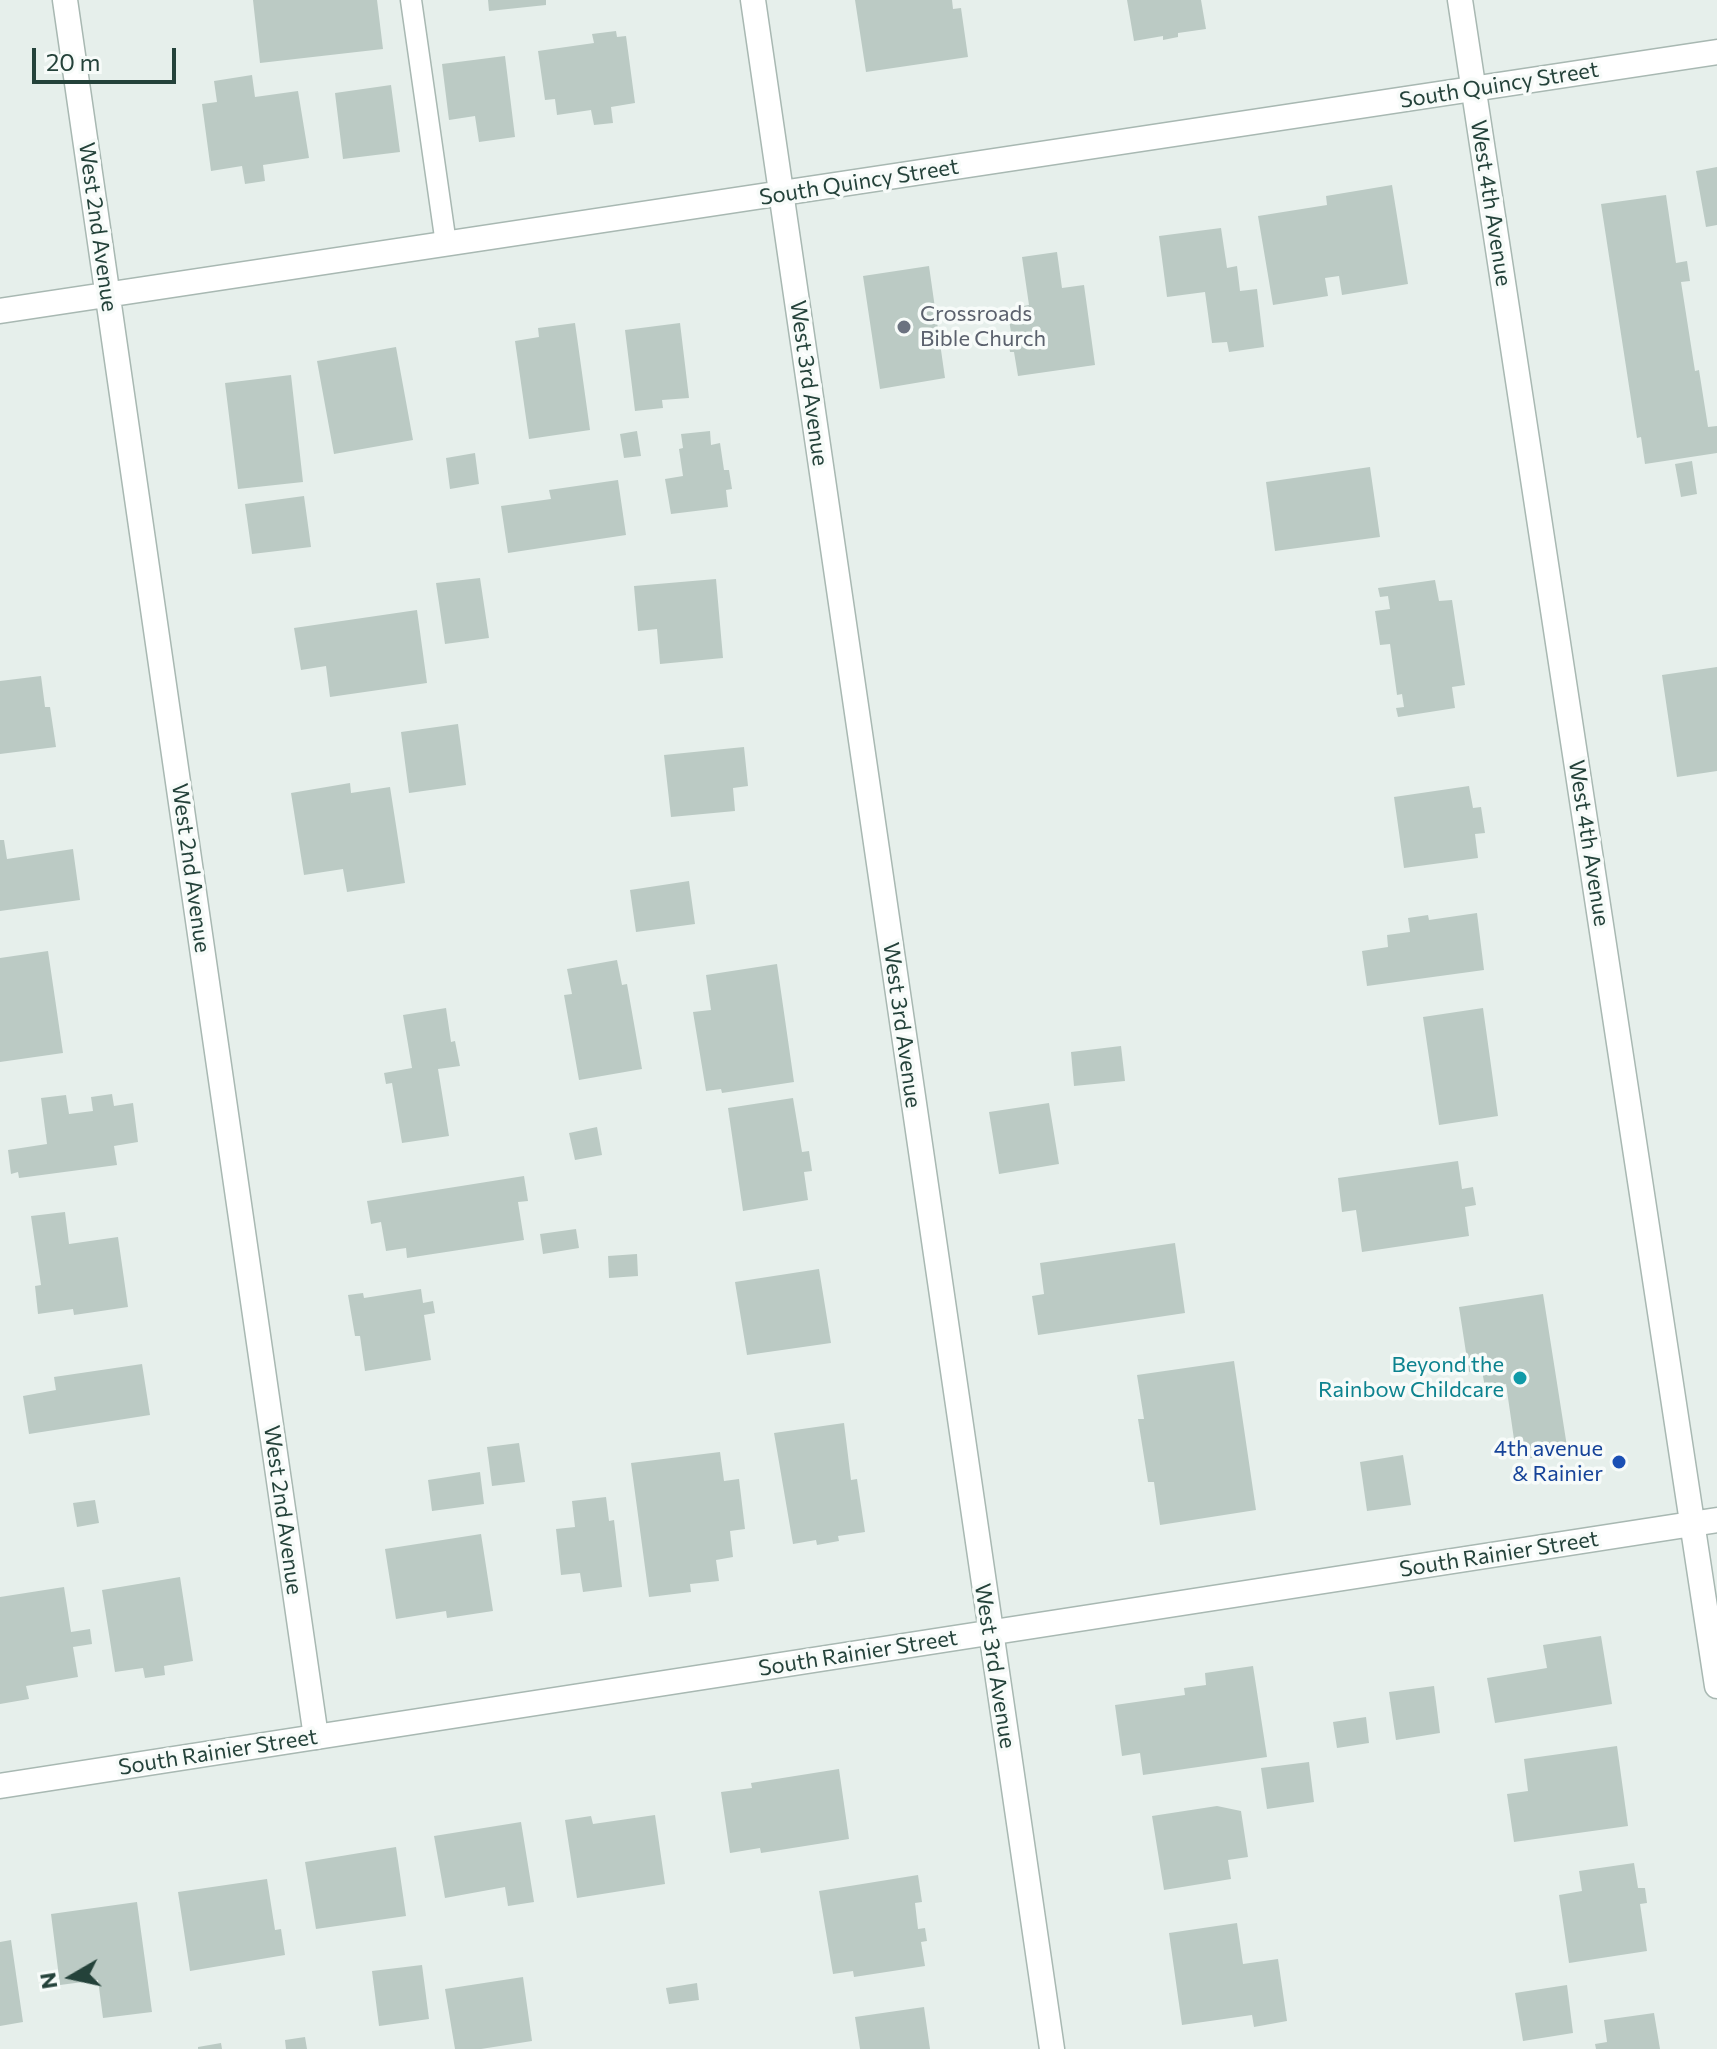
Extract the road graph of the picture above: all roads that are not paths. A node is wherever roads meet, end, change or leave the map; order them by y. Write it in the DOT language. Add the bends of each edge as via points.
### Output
graph roads {
  1 [pos="65,0"];
  2 [pos="411,0"];
  3 [pos="753,0"];
  4 [pos="1460,0"];
  5 [pos="1717,52"];
  6 [pos="1474,89"];
  7 [pos="782,193"];
  8 [pos="446,244"];
  9 [pos="108,295"];
  10 [pos="0,311"];
  11 [pos="1717,1520"];
  12 [pos="1693,1524"];
  13 [pos="991,1633"];
  14 [pos="1717,1686"];
  15 [pos="316,1737"];
  16 [pos="0,1786"];
  17 [pos="1052,2049"];
  1 -- 9 [label="street, West 2nd Avenue"];
  2 -- 8 [label="lane"];
  3 -- 7 [label="street, West 3rd Avenue"];
  4 -- 6 [label="street, West 4th Avenue"];
  5 -- 6 [label="street, South Quincy Street"];
  6 -- 7 [label="street, South Quincy Street"];
  6 -- 12 [label="street, West 4th Avenue"];
  7 -- 8 [label="street, South Quincy Street"];
  7 -- 13 [label="street, West 3rd Avenue"];
  8 -- 9 [label="street, South Quincy Street"];
  9 -- 10 [label="street, South Quincy Street"];
  9 -- 15 [label="street, West 2nd Avenue"];
  11 -- 12 [label="street, South Rainier Street"];
  12 -- 13 [label="street, South Rainier Street"];
  12 -- 14 [label="street, West 4th Avenue"];
  13 -- 15 [label="street, South Rainier Street"];
  13 -- 17 [label="street, West 3rd Avenue"];
  15 -- 16 [label="street, South Rainier Street"];
}
